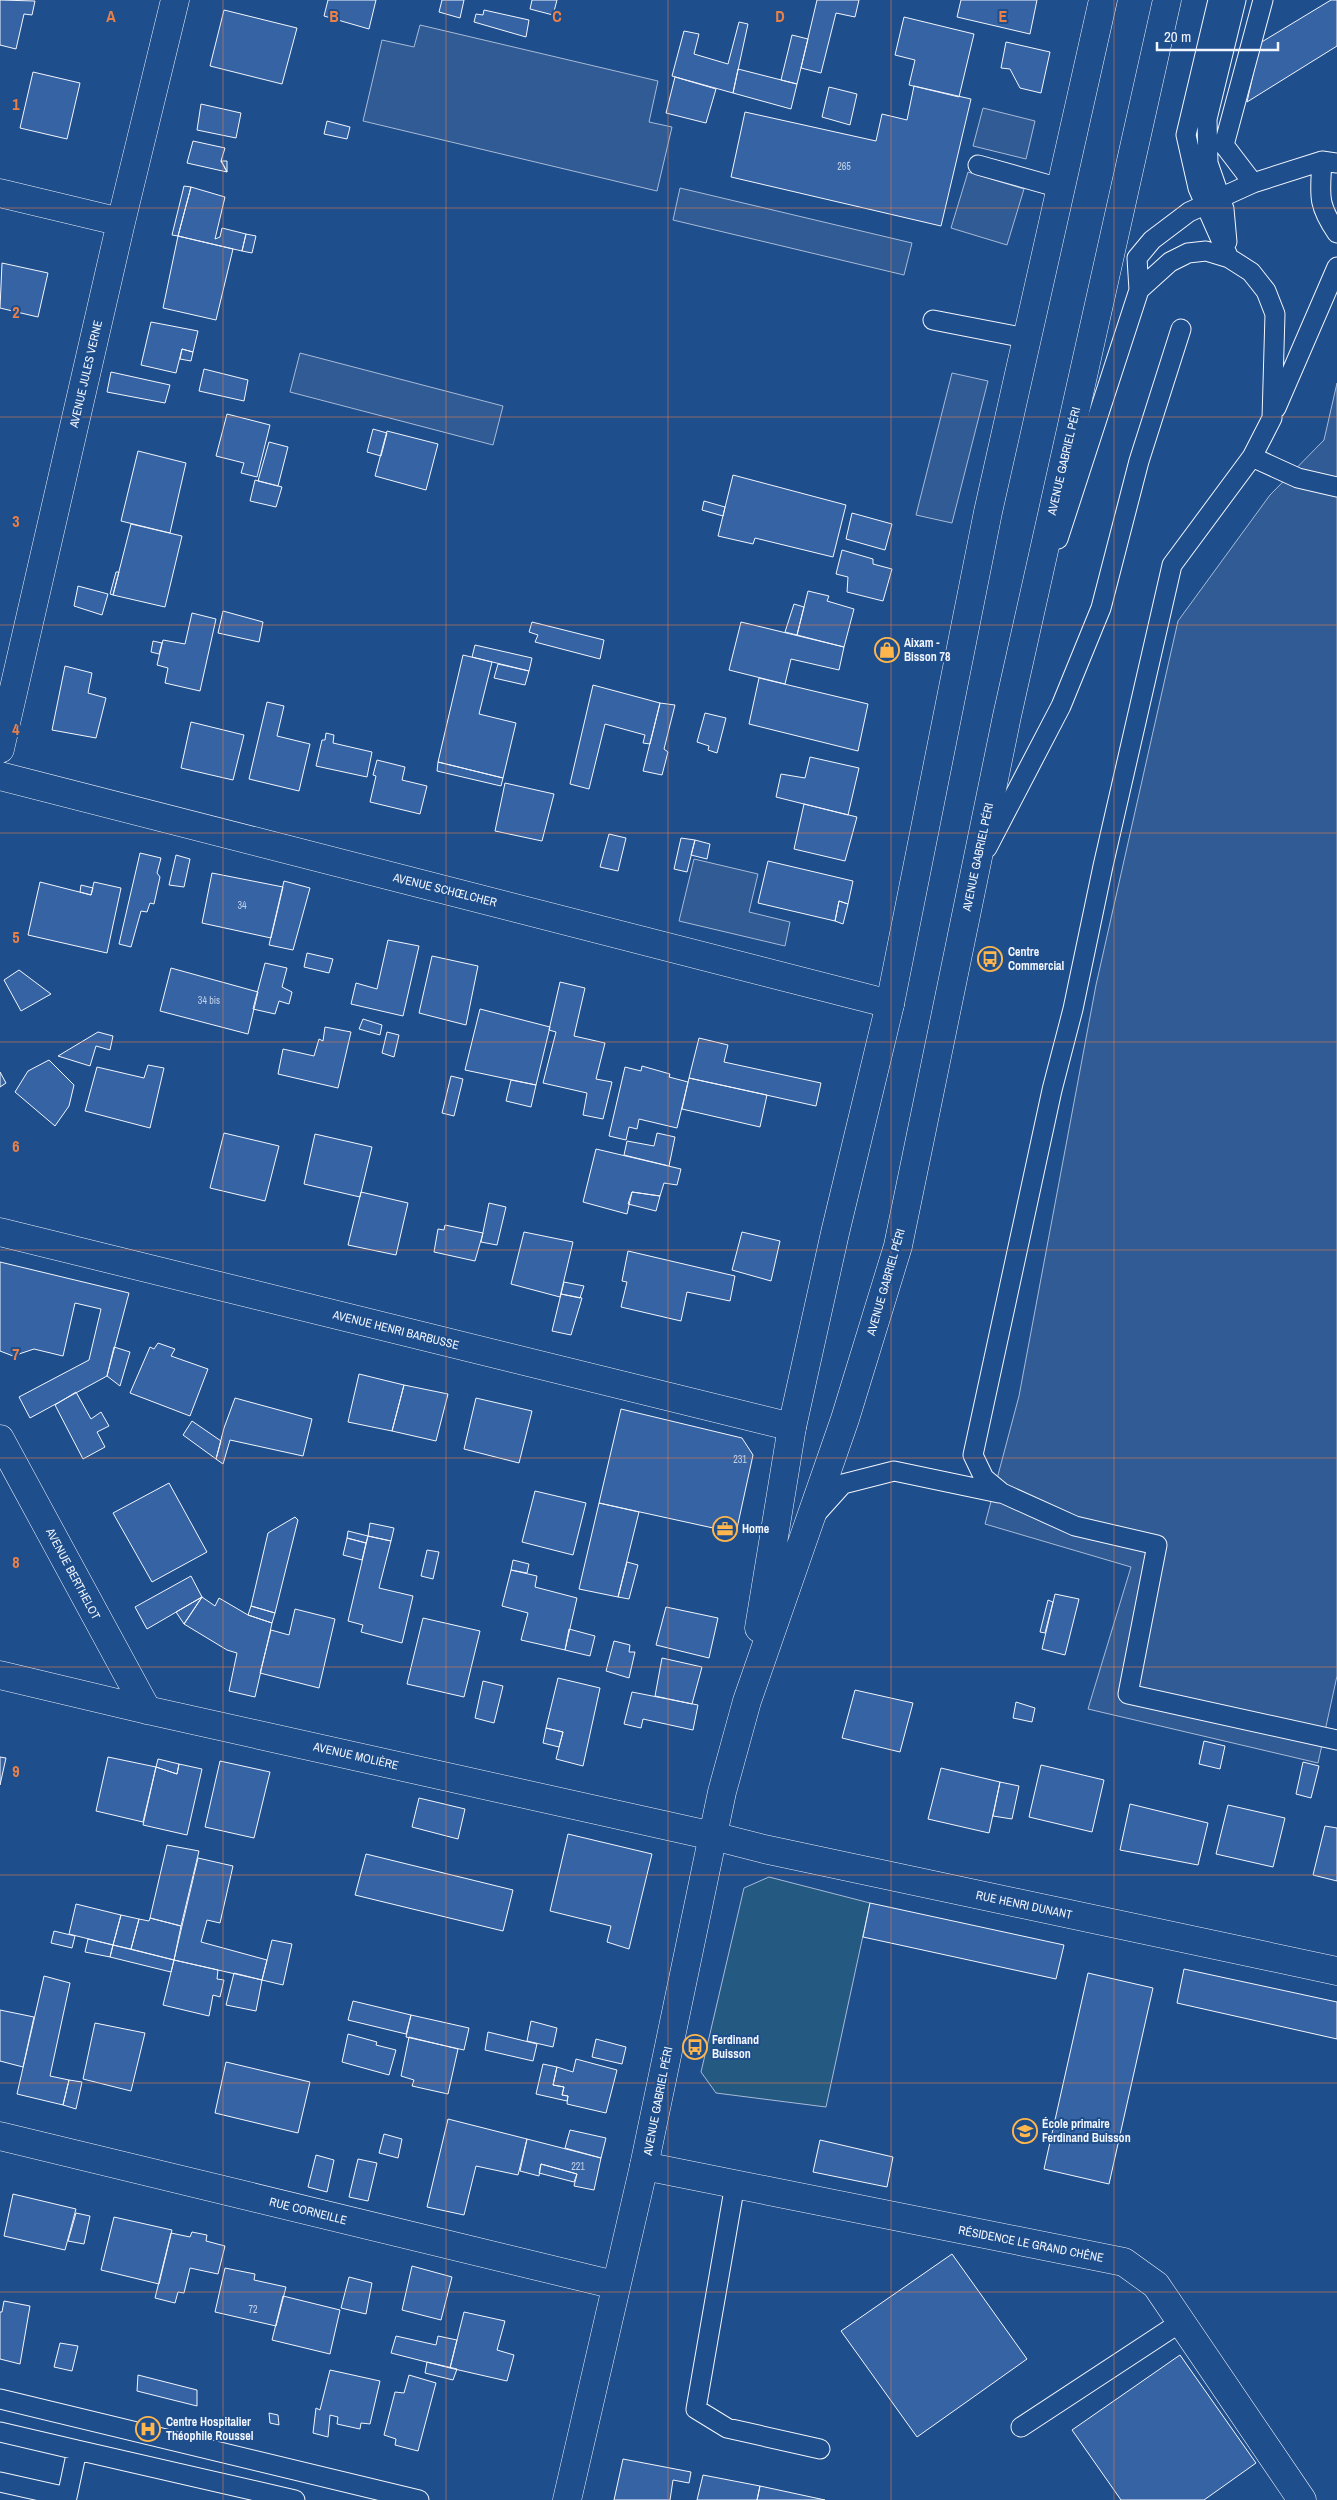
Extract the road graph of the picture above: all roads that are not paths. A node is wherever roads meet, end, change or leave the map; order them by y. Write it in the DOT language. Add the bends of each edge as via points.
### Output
graph roads {
  1 [pos="175,0"];
  2 [pos="1104,0"];
  3 [pos="1167,0"];
  4 [pos="1218,0"];
  5 [pos="1236,0"];
  6 [pos="1263,0"];
  7 [pos="1330,162"];
  8 [pos="978,166"];
  9 [pos="1253,183"];
  10 [pos="1060,188"];
  11 [pos="0,193"];
  12 [pos="1212,202"];
  13 [pos="121,222"];
  14 [pos="1337,233"];
  15 [pos="1229,258"];
  16 [pos="1337,267"];
  17 [pos="1139,290"];
  18 [pos="933,320"];
  19 [pos="1181,329"];
  20 [pos="1026,338"];
  21 [pos="1272,418"];
  22 [pos="1252,457"];
  23 [pos="1337,487"];
  24 [pos="1023,645"];
  25 [pos="0,749"];
  26 [pos="0,776"];
  27 [pos="975,872"];
  28 [pos="890,1004"];
  29 [pos="0,1232"];
  30 [pos="792,1427"];
  31 [pos="0,1439"];
  32 [pos="1002,1493"];
  33 [pos="809,1523"];
  34 [pos="0,1675"];
  35 [pos="747,1701"];
  36 [pos="146,1710"];
  37 [pos="1337,1740"];
  38 [pos="712,1836"];
  39 [pos="1337,1971"];
  40 [pos="0,2136"];
  41 [pos="644,2166"];
  42 [pos="735,2184"];
  43 [pos="615,2285"];
  44 [pos="1181,2322"];
  45 [pos="0,2399"];
  46 [pos="1022,2427"];
  47 [pos="0,2432"];
  48 [pos="77,2450"];
  49 [pos="820,2450"];
  50 [pos="0,2482"];
  51 [pos="295,2500"];
  52 [pos="420,2500"];
  53 [pos="568,2500"];
  54 [pos="1302,2500"];
  1 -- 13 [label="street, AVENUE JULES VERNE"];
  2 -- 10 [label="street, AVENUE GABRIEL PÉRI"];
  3 -- 24 [label="street, AVENUE GABRIEL PÉRI"];
  4 -- 12 [label="lane" via="1186,135 1198,188"];
  5 -- 12 [label="lane" via="1207,119"];
  6 -- 9 [label="lane" via="1224,145"];
  7 -- 9 [label="lane"];
  7 -- 14 [label="lane" via="1320,196 1324,214"];
  8 -- 10 [label="lane"];
  9 -- 12 [label="lane"];
  10 -- 20 [label="street, AVENUE GABRIEL PÉRI"];
  11 -- 13 [label="street"];
  12 -- 15 [label="lane"];
  12 -- 17 [label="lane" via="1189,212 1152,240 1137,258"];
  13 -- 25 [label="street, AVENUE JULES VERNE"];
  15 -- 17 [label="lane" via="1206,251 1188,253 1165,266"];
  15 -- 21 [label="lane" via="1251,272 1266,291 1275,314"];
  16 -- 21 [label="lane"];
  17 -- 24 [label="lane"];
  18 -- 20 [label="lane"];
  19 -- 27 [label="lane" via="1139,461 1101,608 1061,706"];
  20 -- 28 [label="street, AVENUE GABRIEL PÉRI"];
  21 -- 22 [label="lane"];
  22 -- 23 [label="lane" via="1298,478"];
  22 -- 32 [label="lane" via="1172,566 1162,599 973,1455 984,1478"];
  24 -- 27 [label="street, AVENUE GABRIEL PÉRI"];
  26 -- 28 [label="street, AVENUE SCHŒLCHER"];
  27 -- 33 [label="street, AVENUE GABRIEL PÉRI" via="898,1246"];
  28 -- 30 [label="street, AVENUE GABRIEL PÉRI"];
  29 -- 30 [label="street, AVENUE HENRI BARBUSSE"];
  30 -- 35 [label="street, AVENUE GABRIEL PÉRI"];
  31 -- 36 [label="street, AVENUE BERTHELOT"];
  32 -- 33 [label="lane" via="894,1471 843,1484"];
  32 -- 37 [label="lane" via="1075,1526 1156,1545 1128,1694"];
  33 -- 35 [label="street, AVENUE GABRIEL PÉRI"];
  34 -- 36 [label="street, AVENUE MOLIÈRE"];
  35 -- 38 [label="street, AVENUE GABRIEL PÉRI"];
  36 -- 38 [label="street, AVENUE MOLIÈRE"];
  38 -- 39 [label="street, RUE HENRI DUNANT"];
  38 -- 41 [label="street, AVENUE GABRIEL PÉRI"];
  40 -- 43 [label="street, RUE CORNEILLE"];
  41 -- 42 [label="street, RÉSIDENCE LE GRAND CHÊNE"];
  41 -- 43 [label="street, AVENUE GABRIEL PÉRI"];
  42 -- 44 [label="street, RÉSIDENCE LE GRAND CHÊNE" via="1124,2262 1156,2284"];
  42 -- 49 [label="lane" via="696,2409 727,2428"];
  43 -- 53 [label="street, AVENUE GABRIEL PÉRI"];
  44 -- 46 [label="lane"];
  44 -- 54 [label="street, RÉSIDENCE LE GRAND CHÊNE"];
  45 -- 52 [label="lane"];
  47 -- 48 [label="lane"];
  48 -- 50 [label="lane" via="67,2497"];
  48 -- 51 [label="lane"];
}
